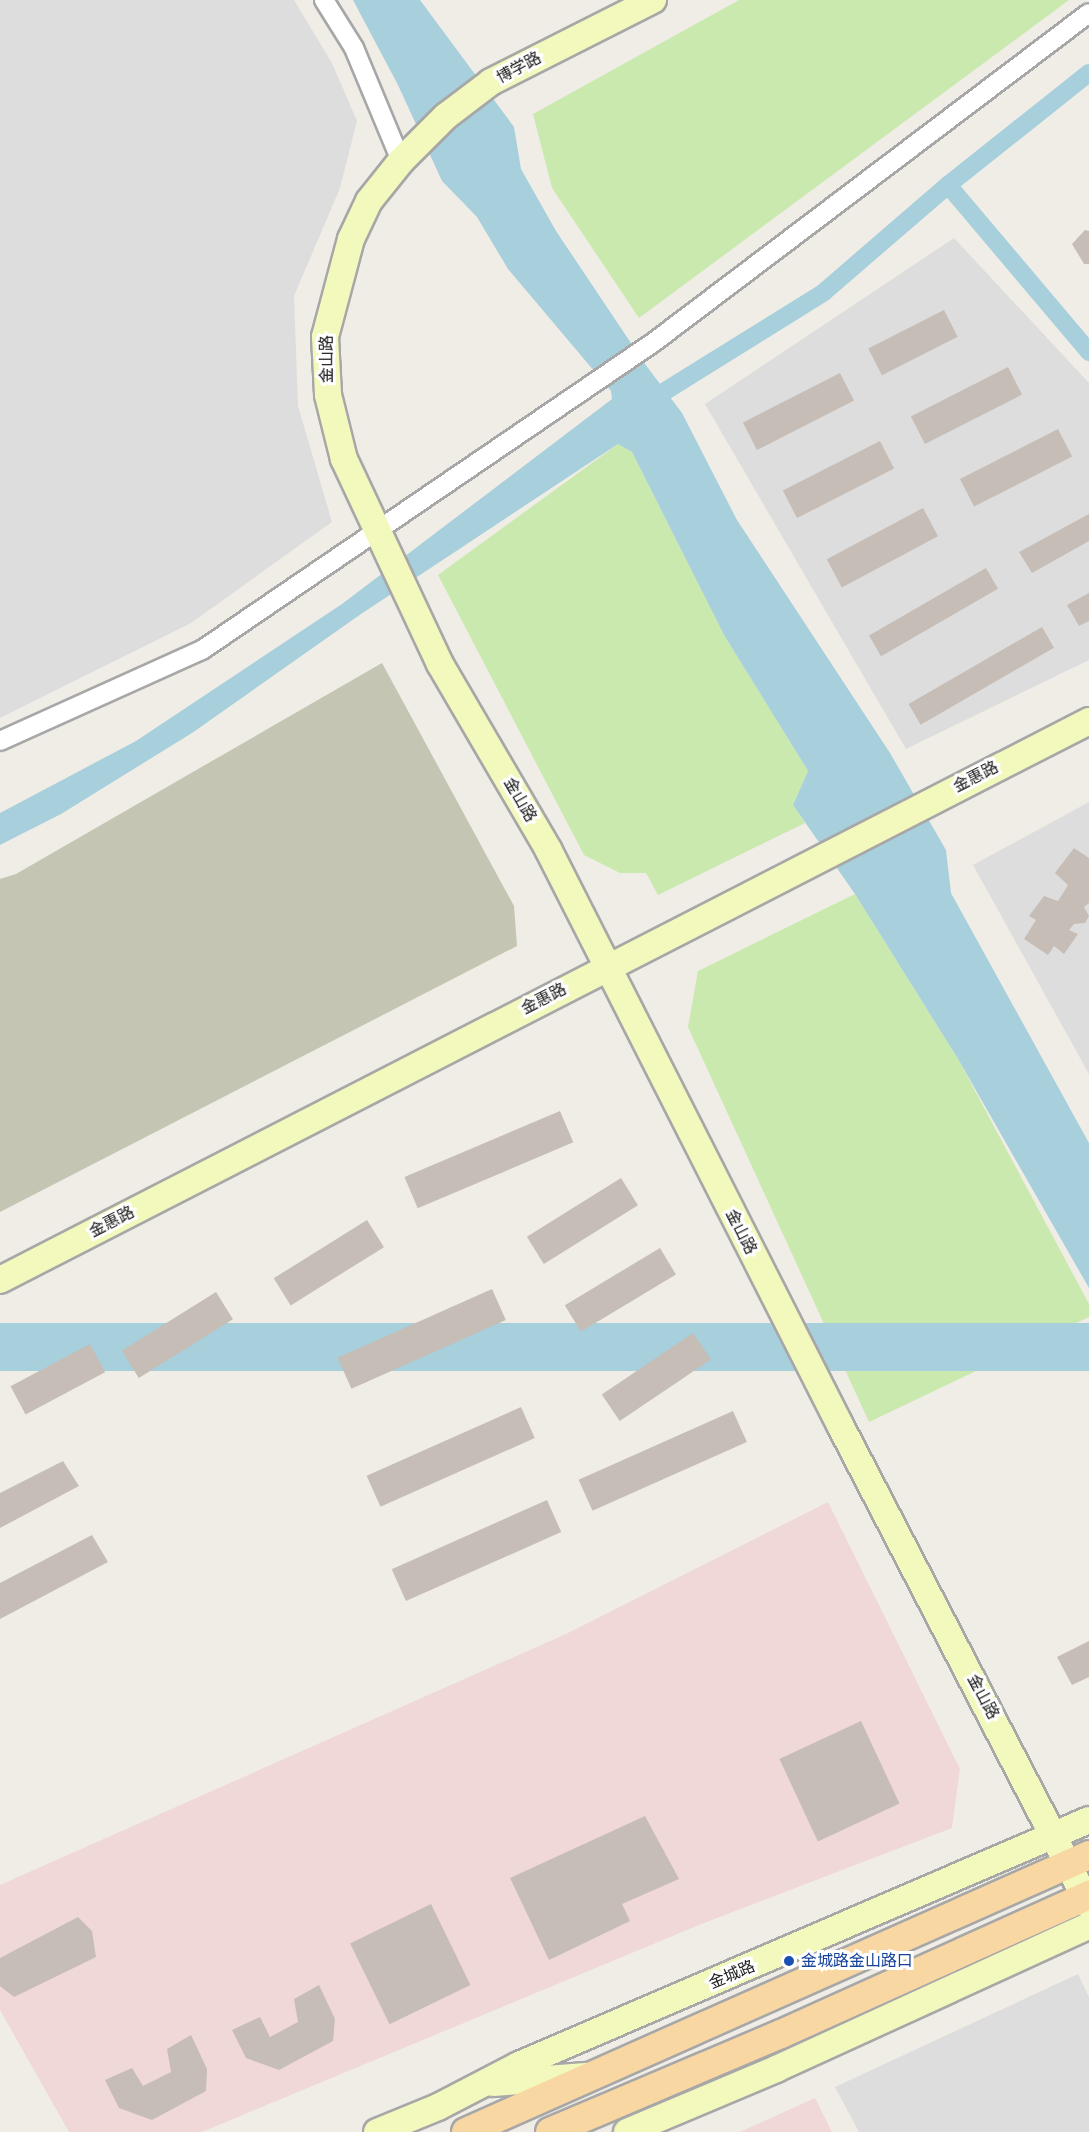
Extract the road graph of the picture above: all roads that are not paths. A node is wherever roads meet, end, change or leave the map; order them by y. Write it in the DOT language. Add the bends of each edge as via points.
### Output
graph roads {
  1 [pos="324,0"];
  2 [pos="653,0"];
  3 [pos="1089,13"];
  4 [pos="407,156"];
  5 [pos="378,538"];
  6 [pos="1089,721"];
  7 [pos="0,741"];
  8 [pos="606,967"];
  9 [pos="0,1280"];
  10 [pos="1089,1820"];
  11 [pos="1054,1836"];
  12 [pos="1078,1859"];
  13 [pos="1088,1899"];
  14 [pos="1089,1926"];
  15 [pos="776,2069"];
  16 [pos="595,2075"];
  17 [pos="483,2083"];
  18 [pos="640,2094"];
  19 [pos="377,2132"];
  20 [pos="466,2132"];
  21 [pos="550,2132"];
  22 [pos="627,2132"];
  1 -- 4 [label="street" via="354,48"];
  2 -- 4 [label="main road, 博学路" via="492,82 446,116"];
  3 -- 5 [label="street" via="654,342"];
  4 -- 5 [label="main road, 金山路" via="369,201 351,239 326,337 328,395 344,459"];
  5 -- 7 [label="street" via="202,650"];
  5 -- 8 [label="main road, 金山路" via="440,663 548,849"];
  6 -- 8 [label="main road, 金惠路"];
  8 -- 9 [label="main road, 金惠路"];
  8 -- 11 [label="main road, 金山路"];
  10 -- 11 [label="main road, 金城路"];
  11 -- 12 [label="main road, 金山路"];
  11 -- 17 [label="main road, 金城路"];
  12 -- 13 [label="main road, 金山路"];
  12 -- 16 [label="main road"];
  13 -- 18 [label="main road"];
  14 -- 15 [label="main road"];
  15 -- 18 [label="main road"];
  15 -- 22 [label="main road"];
  16 -- 17 [label="main road"];
  16 -- 20 [label="main road"];
  17 -- 19 [label="main road, 金城路"];
  18 -- 21 [label="main road"];
}
